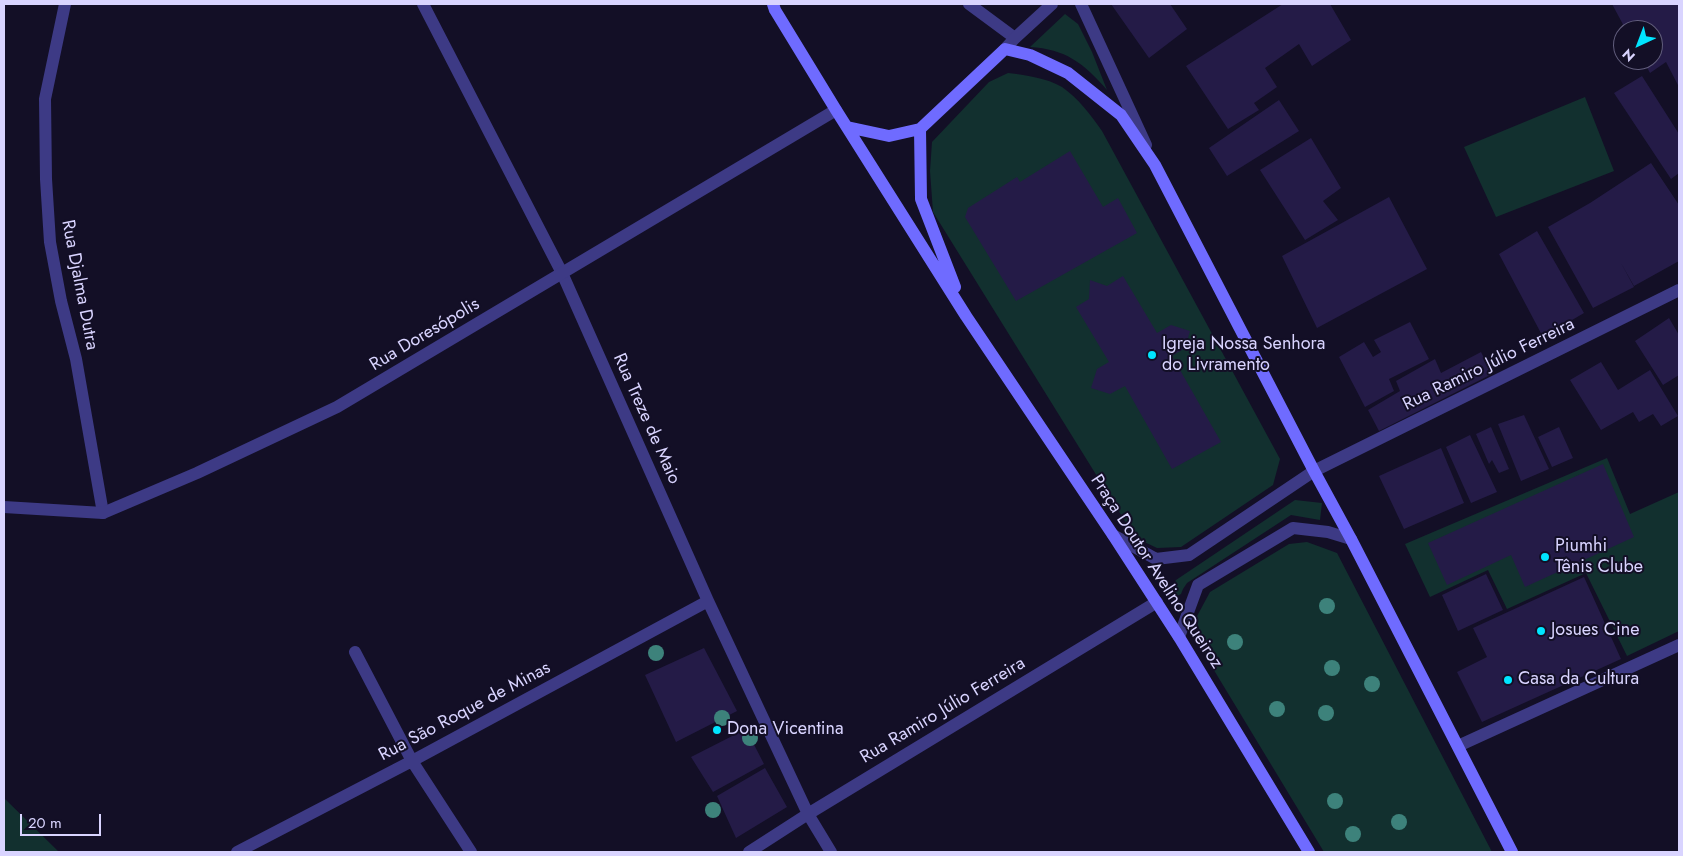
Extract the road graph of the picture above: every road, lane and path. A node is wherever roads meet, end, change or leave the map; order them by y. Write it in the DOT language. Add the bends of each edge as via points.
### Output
graph roads {
  1 [pos="65,4"];
  2 [pos="423,4"];
  3 [pos="773,4"];
  4 [pos="969,4"];
  5 [pos="1052,4"];
  6 [pos="1081,4"];
  7 [pos="1015,38"];
  8 [pos="1005,49"];
  9 [pos="836,110"];
  10 [pos="848,127"];
  11 [pos="920,129"];
  12 [pos="1155,165"];
  13 [pos="562,273"];
  14 [pos="1679,290"];
  15 [pos="966,316"];
  16 [pos="1314,472"];
  17 [pos="4,508"];
  18 [pos="103,513"];
  19 [pos="1113,535"];
  20 [pos="1351,539"];
  21 [pos="708,601"];
  22 [pos="1156,602"];
  23 [pos="1179,637"];
  24 [pos="1679,645"];
  25 [pos="355,652"];
  26 [pos="1458,746"];
  27 [pos="412,761"];
  28 [pos="808,814"];
  29 [pos="237,852"];
  30 [pos="471,852"];
  31 [pos="749,852"];
  32 [pos="831,852"];
  33 [pos="1309,852"];
  34 [pos="1512,852"];
  1 -- 18 [label="street, Rua Djalma Dutra" via="45,99 50,242 76,359"];
  2 -- 13 [label="street, Rua Treze de Maio"];
  3 -- 9 [label="main road, Praça Doutor Avelino Queiroz"];
  4 -- 7 [label="street"];
  5 -- 7 [label="street"];
  6 -- 12 [label="street"];
  7 -- 8 [label="street"];
  8 -- 11 [label="main road"];
  8 -- 12 [label="main road" via="1030,55 1068,73 1121,115"];
  9 -- 10 [label="main road, Praça Doutor Avelino Queiroz"];
  9 -- 13 [label="street, Rua Doresópolis"];
  10 -- 11 [label="main road" via="889,136"];
  10 -- 15 [label="main road, Praça Doutor Avelino Queiroz"];
  11 -- 15 [label="main road, Praça Doutor Avelino Queiroz" via="921,199"];
  12 -- 16 [label="main road"];
  13 -- 18 [label="street, Rua Doresópolis" via="337,407"];
  13 -- 21 [label="street, Rua Treze de Maio"];
  14 -- 16 [label="street, Rua Ramiro Júlio Ferreira"];
  15 -- 19 [label="main road, Praça Doutor Avelino Queiroz"];
  16 -- 19 [label="street, Praça Doutor Avelino Queiroz" via="1189,555 1156,559"];
  16 -- 20 [label="main road"];
  17 -- 18 [label="street, Rua Doresópolis"];
  19 -- 22 [label="main road, Praça Doutor Avelino Queiroz"];
  20 -- 23 [label="street, Praça Doutor Avelino Queiroz" via="1328,532 1293,528 1198,585"];
  20 -- 26 [label="main road"];
  21 -- 27 [label="street, Rua São Roque de Minas"];
  21 -- 28 [label="street, Rua Treze de Maio"];
  22 -- 23 [label="main road, Praça Doutor Avelino Queiroz"];
  22 -- 28 [label="street, Rua Ramiro Júlio Ferreira"];
  23 -- 33 [label="main road, Praça Doutor Avelino Queiroz"];
  24 -- 26 [label="street"];
  25 -- 27 [label="street"];
  26 -- 34 [label="main road"];
  27 -- 29 [label="street, Rua São Roque de Minas"];
  27 -- 30 [label="street"];
  28 -- 31 [label="street, Rua Ramiro Júlio Ferreira"];
  28 -- 32 [label="street, Rua Treze de Maio"];
}
